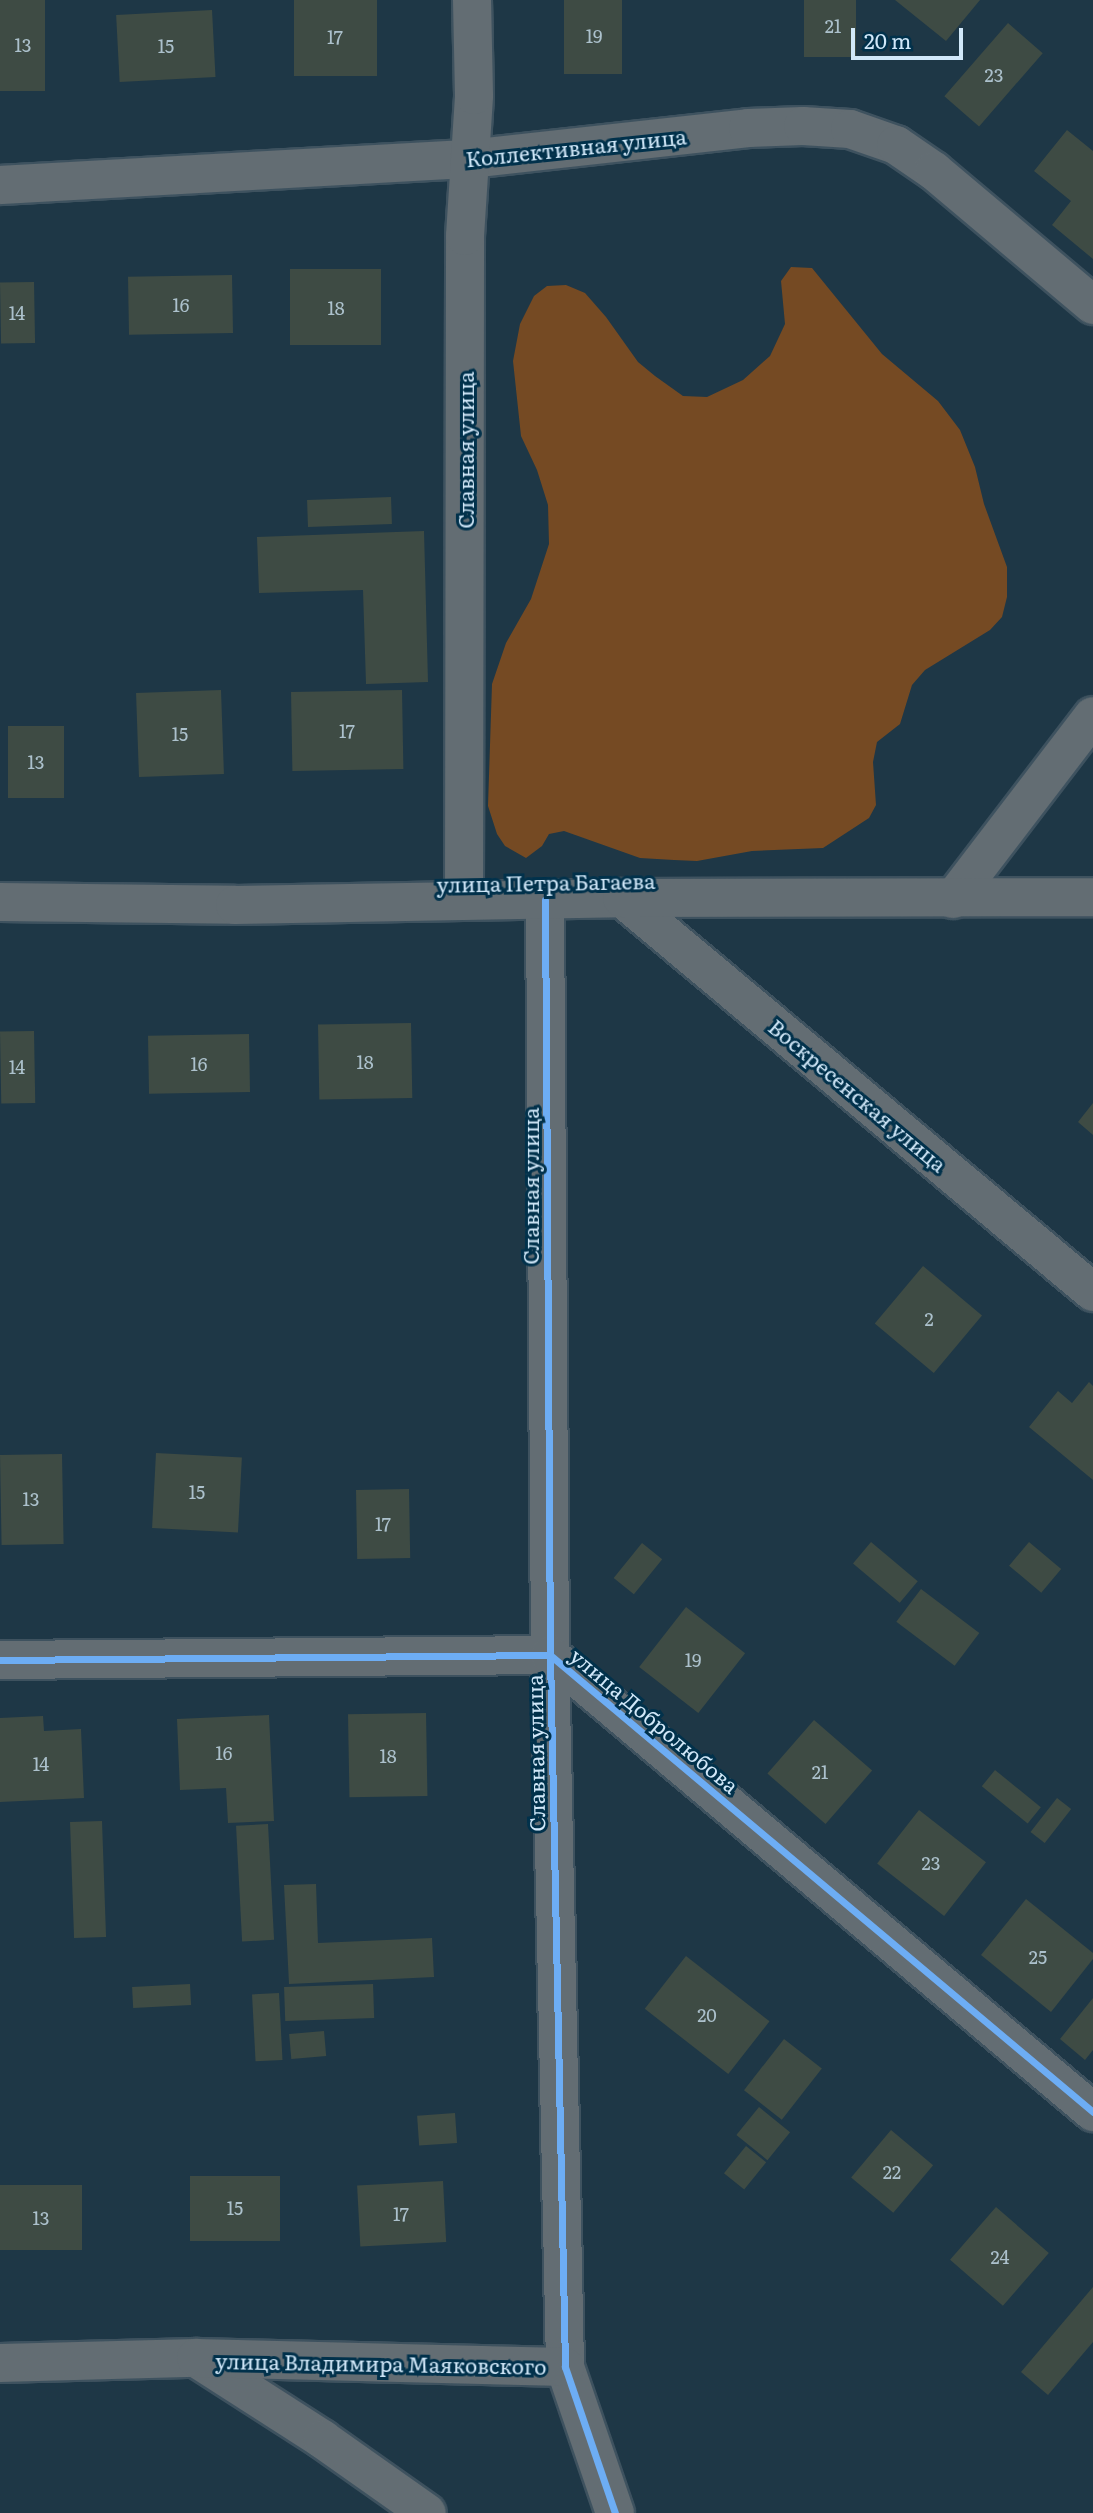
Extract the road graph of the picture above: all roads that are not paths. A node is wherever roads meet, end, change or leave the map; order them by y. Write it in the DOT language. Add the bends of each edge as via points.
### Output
graph roads {
  1 [pos="472,0"];
  2 [pos="469,159"];
  3 [pos="0,185"];
  4 [pos="1093,305"];
  5 [pos="1093,716"];
  6 [pos="1093,897"];
  7 [pos="622,898"];
  8 [pos="954,899"];
  9 [pos="545,900"];
  10 [pos="464,901"];
  11 [pos="0,902"];
  12 [pos="1093,1292"];
  13 [pos="550,1655"];
  14 [pos="0,1660"];
  15 [pos="1093,2112"];
  16 [pos="197,2358"];
  17 [pos="0,2363"];
  18 [pos="565,2367"];
  19 [pos="427,2513"];
  20 [pos="615,2513"];
  1 -- 2 [label="street, Славная улица" via="474,95"];
  2 -- 3 [label="street, Коллективная улица"];
  2 -- 4 [label="street, Коллективная улица" via="748,128 850,129 896,145 934,171"];
  2 -- 10 [label="street, Славная улица"];
  5 -- 8 [label="street"];
  6 -- 8 [label="street, улица Петра Багаева"];
  7 -- 8 [label="street, улица Петра Багаева"];
  7 -- 9 [label="street, улица Петра Багаева"];
  7 -- 12 [label="street, Воскресенская улица"];
  9 -- 10 [label="street, улица Петра Багаева"];
  9 -- 13 [label="street, Славная улица"];
  10 -- 11 [label="street, улица Петра Багаева" via="235,905"];
  13 -- 14 [label="street, улица Добролюбова"];
  13 -- 15 [label="street, улица Добролюбова"];
  13 -- 18 [label="street, Славная улица"];
  16 -- 17 [label="street, улица Владимира Маяковского"];
  16 -- 18 [label="street, улица Владимира Маяковского"];
  16 -- 19 [label="street, улица Владимира Маяковского"];
  18 -- 20 [label="street, Славная улица"];
}
